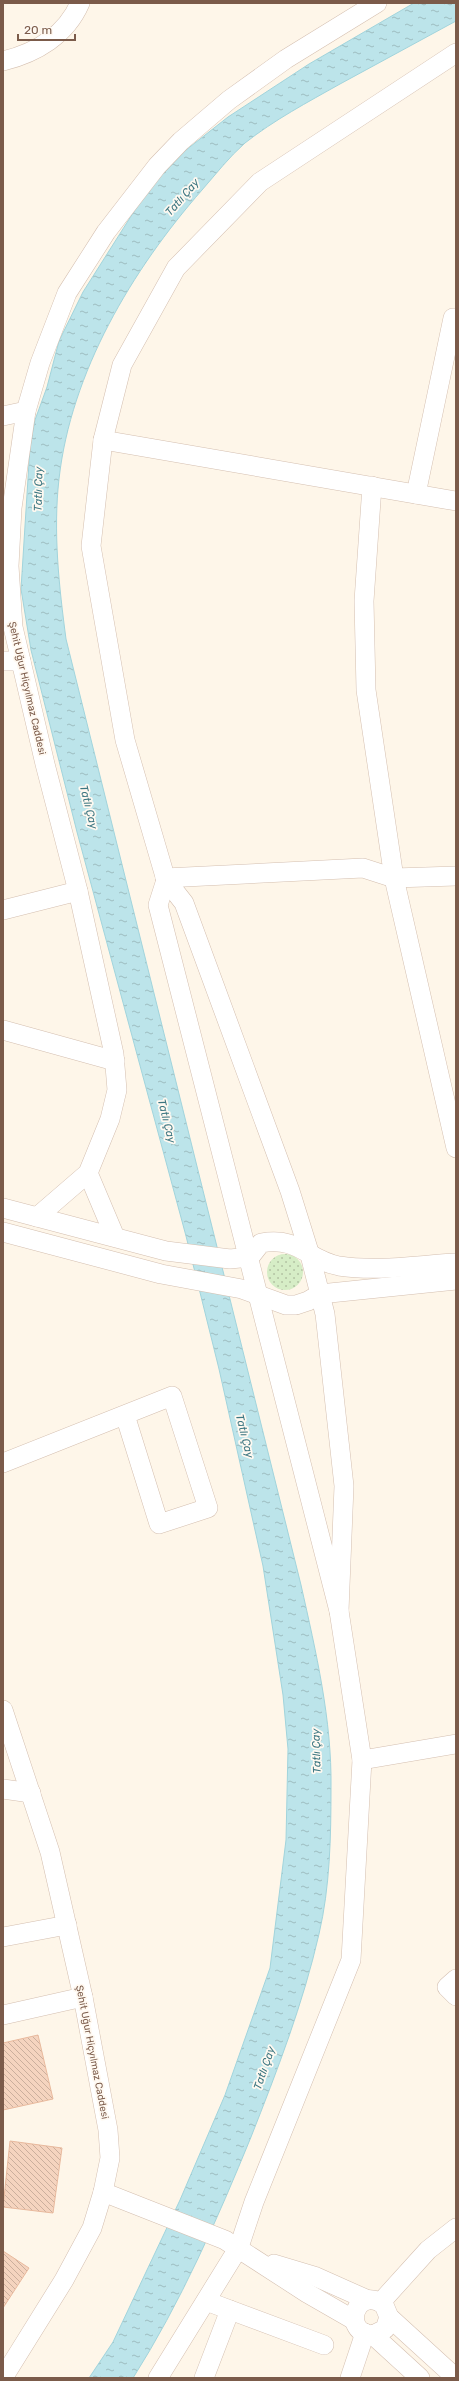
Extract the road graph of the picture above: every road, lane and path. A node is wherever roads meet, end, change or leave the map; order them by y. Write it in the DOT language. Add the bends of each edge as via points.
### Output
graph roads {
  1 [pos="80,3"];
  2 [pos="377,3"];
  3 [pos="456,53"];
  4 [pos="3,61"];
  5 [pos="456,318"];
  6 [pos="26,410"];
  7 [pos="3,416"];
  8 [pos="103,440"];
  9 [pos="372,486"];
  10 [pos="416,494"];
  11 [pos="456,501"];
  12 [pos="12,661"];
  13 [pos="456,876"];
  14 [pos="394,878"];
  15 [pos="165,879"];
  16 [pos="78,891"];
  17 [pos="3,910"];
  18 [pos="3,1030"];
  19 [pos="115,1061"];
  20 [pos="456,1148"];
  21 [pos="88,1173"];
  22 [pos="3,1208"];
  23 [pos="37,1217"];
  24 [pos="3,1232"];
  25 [pos="115,1237"];
  26 [pos="310,1255"];
  27 [pos="242,1257"];
  28 [pos="456,1263"];
  29 [pos="456,1280"];
  30 [pos="250,1292"];
  31 [pos="320,1294"];
  32 [pos="125,1415"];
  33 [pos="3,1463"];
  34 [pos="339,1611"];
  35 [pos="3,1710"];
  36 [pos="456,1744"];
  37 [pos="362,1760"];
  38 [pos="3,1790"];
  39 [pos="31,1793"];
  40 [pos="67,1926"];
  41 [pos="3,1937"];
  42 [pos="456,1979"];
  43 [pos="456,1996"];
  44 [pos="83,1997"];
  45 [pos="3,2014"];
  46 [pos="103,2192"];
  47 [pos="456,2228"];
  48 [pos="232,2243"];
  49 [pos="259,2260"];
  50 [pos="206,2301"];
  51 [pos="379,2306"];
  52 [pos="230,2310"];
  53 [pos="364,2329"];
  54 [pos="324,2345"];
  55 [pos="3,2378"];
  56 [pos="158,2378"];
  57 [pos="204,2378"];
  58 [pos="350,2378"];
  59 [pos="420,2378"];
  60 [pos="456,2378"];
  1 -- 4 [label="street" via="71,18 50,40 22,56"];
  2 -- 6 [label="street, Şehit Uğur Hiçyılmaz Caddesi" via="286,59 229,100 181,141 157,166 106,232 67,293"];
  3 -- 8 [label="street" via="260,182 176,268 122,365"];
  5 -- 10 [label="street" via="453,318"];
  6 -- 7 [label="street"];
  6 -- 12 [label="street, Şehit Uğur Hiçyılmaz Caddesi" via="12,508 9,566"];
  8 -- 9 [label="street"];
  8 -- 15 [label="street" via="91,546 125,740"];
  9 -- 10 [label="street"];
  9 -- 14 [label="street" via="364,601 366,690"];
  10 -- 11 [label="street"];
  12 -- 16 [label="street, Şehit Uğur Hiçyılmaz Caddesi" via="45,764"];
  13 -- 14 [label="street"];
  14 -- 15 [label="street" via="363,868"];
  14 -- 20 [label="street"];
  15 -- 26 [label="street" via="184,903 290,1190"];
  15 -- 27 [label="street" via="158,905"];
  16 -- 17 [label="street"];
  16 -- 19 [label="street, Şehit Uğur Hiçyılmaz Caddesi"];
  18 -- 19 [label="street"];
  19 -- 21 [label="street, Şehit Uğur Hiçyılmaz Caddesi" via="116,1097"];
  21 -- 23 [label="street"];
  21 -- 25 [label="street"];
  22 -- 23 [label="street"];
  23 -- 25 [label="street"];
  24 -- 30 [label="street" via="183,1278"];
  25 -- 27 [label="street" via="166,1251"];
  26 -- 27 [label="street" via="303,1248 287,1242 271,1241 261,1243"];
  26 -- 28 [label="street" via="336,1265 359,1268"];
  26 -- 31 [label="street"];
  27 -- 30 [label="street"];
  29 -- 31 [label="street"];
  30 -- 31 [label="street" via="270,1300 296,1305"];
  30 -- 34 [label="street"];
  31 -- 34 [label="street" via="325,1314 344,1486"];
  32 -- 32 [label="street" via="159,1524 208,1508 172,1396"];
  32 -- 33 [label="street"];
  34 -- 37 [label="street"];
  35 -- 39 [label="street, Şehit Uğur Hiçyılmaz Caddesi"];
  36 -- 37 [label="street"];
  37 -- 48 [label="street" via="352,1960 254,2202"];
  38 -- 39 [label="street"];
  39 -- 40 [label="street, Şehit Uğur Hiçyılmaz Caddesi" via="50,1852"];
  40 -- 41 [label="street"];
  40 -- 44 [label="street, Şehit Uğur Hiçyılmaz Caddesi"];
  42 -- 43 [label="street" via="447,1987"];
  44 -- 45 [label="street"];
  44 -- 46 [label="street, Şehit Uğur Hiçyılmaz Caddesi" via="108,2130 110,2158"];
  46 -- 48 [label="street"];
  46 -- 55 [label="street, Şehit Uğur Hiçyılmaz Caddesi" via="92,2228 64,2280"];
  47 -- 51 [label="street" via="428,2250"];
  48 -- 49 [label="street"];
  48 -- 50 [label="street"];
  49 -- 51 [label="street" via="314,2276"];
  49 -- 53 [label="street"];
  50 -- 52 [label="street"];
  50 -- 56 [label="street"];
  51 -- 53 [label="street" via="385,2329"];
  51 -- 53 [label="street" via="357,2307"];
  51 -- 60 [label="street"];
  52 -- 54 [label="street"];
  52 -- 57 [label="street"];
  53 -- 58 [label="street"];
  53 -- 59 [label="street"];
}
